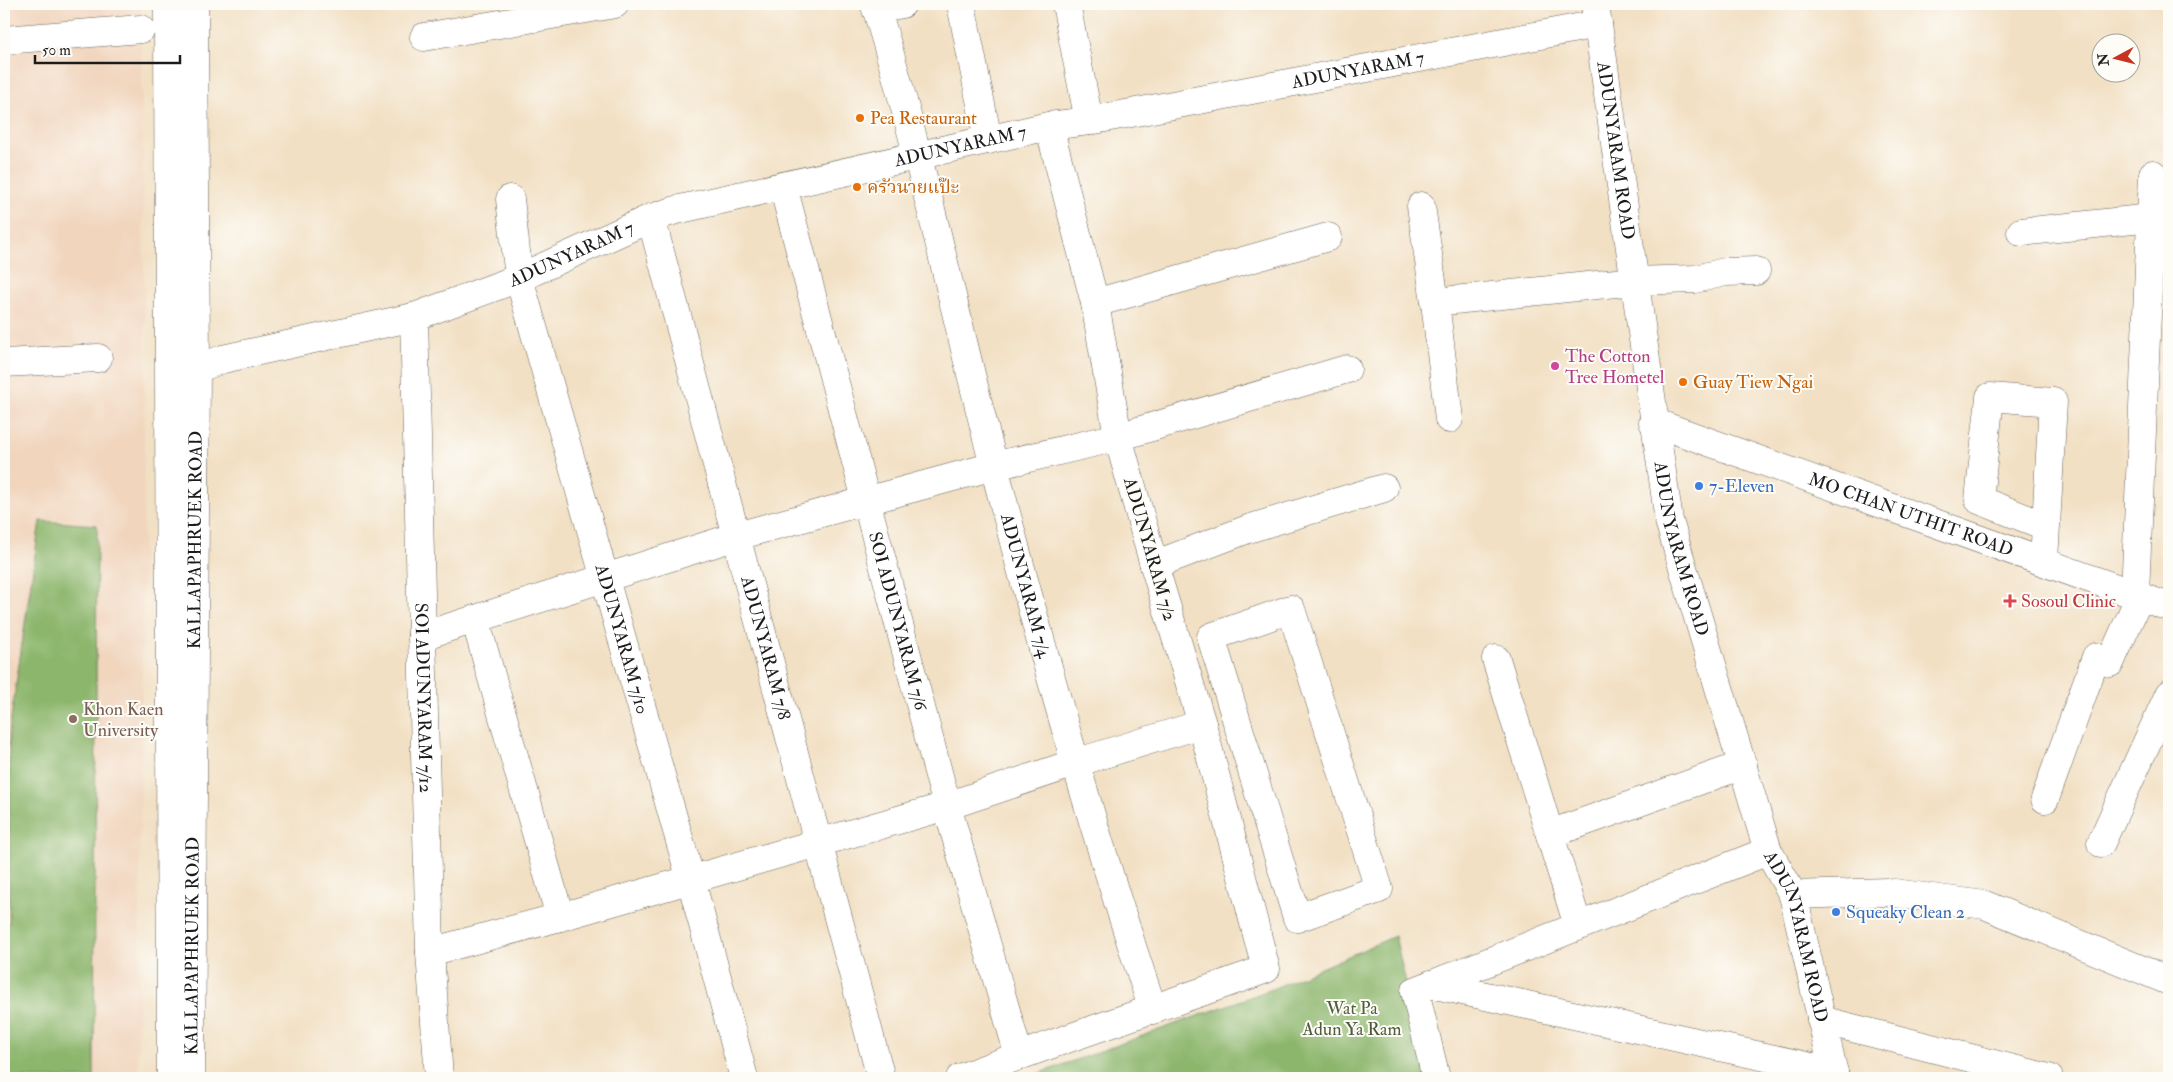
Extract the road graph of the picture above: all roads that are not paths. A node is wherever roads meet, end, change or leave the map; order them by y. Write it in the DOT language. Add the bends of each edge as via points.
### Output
graph roads {
  1 [pos="168,4"];
  2 [pos="194,4"];
  3 [pos="615,4"];
  4 [pos="960,4"];
  5 [pos="1066,4"];
  6 [pos="884,5"];
  7 [pos="1596,14"];
  8 [pos="141,29"];
  9 [pos="424,37"];
  10 [pos="4,40"];
  11 [pos="1089,121"];
  12 [pos="1050,126"];
  13 [pos="988,140"];
  14 [pos="918,156"];
  15 [pos="2153,174"];
  16 [pos="783,186"];
  17 [pos="510,199"];
  18 [pos="1421,206"];
  19 [pos="651,218"];
  20 [pos="2151,218"];
  21 [pos="2021,232"];
  22 [pos="1328,236"];
  23 [pos="1756,271"];
  24 [pos="519,278"];
  25 [pos="1635,281"];
  26 [pos="1435,302"];
  27 [pos="1095,303"];
  28 [pos="414,318"];
  29 [pos="98,358"];
  30 [pos="4,363"];
  31 [pos="196,369"];
  32 [pos="1347,369"];
  33 [pos="1449,419"];
  34 [pos="1653,422"];
  35 [pos="1118,437"];
  36 [pos="994,466"];
  37 [pos="1384,488"];
  38 [pos="865,502"];
  39 [pos="2046,526"];
  40 [pos="737,536"];
  41 [pos="2044,561"];
  42 [pos="1154,565"];
  43 [pos="605,578"];
  44 [pos="2138,595"];
  45 [pos="2169,607"];
  46 [pos="475,619"];
  47 [pos="422,636"];
  48 [pos="1496,659"];
  49 [pos="2169,694"];
  50 [pos="1202,724"];
  51 [pos="1075,763"];
  52 [pos="1743,765"];
  53 [pos="1256,783"];
  54 [pos="1220,794"];
  55 [pos="2045,798"];
  56 [pos="947,806"];
  57 [pos="1550,834"];
  58 [pos="818,843"];
  59 [pos="2101,843"];
  60 [pos="1768,851"];
  61 [pos="691,880"];
  62 [pos="1793,895"];
  63 [pos="560,917"];
  64 [pos="1578,926"];
  65 [pos="430,952"];
  66 [pos="2169,981"];
  67 [pos="1431,984"];
  68 [pos="1153,1010"];
  69 [pos="1821,1020"];
  70 [pos="1019,1056"];
  71 [pos="1835,1075"];
  72 [pos="171,1078"];
  73 [pos="191,1078"];
  74 [pos="440,1078"];
  75 [pos="744,1078"];
  76 [pos="881,1078"];
  77 [pos="960,1078"];
  78 [pos="1436,1078"];
  79 [pos="2049,1078"];
  1 -- 72 [label="street, KALLAPAPHRUEK ROAD"];
  2 -- 31 [label="street, KALLAPAPHRUEK ROAD"];
  3 -- 9 [label="street"];
  4 -- 13 [label="street"];
  5 -- 11 [label="street"];
  6 -- 14 [label="street, ADUNYARAM 7/4"];
  7 -- 11 [label="street, ADUNYARAM 7"];
  7 -- 25 [label="street, ADUNYARAM ROAD"];
  8 -- 10 [label="street"];
  11 -- 12 [label="street, ADUNYARAM 7"];
  12 -- 13 [label="street, ADUNYARAM 7"];
  12 -- 27 [label="street, ADUNYARAM 7/2"];
  13 -- 14 [label="street, ADUNYARAM 7"];
  14 -- 16 [label="street, ADUNYARAM 7"];
  14 -- 36 [label="street, ADUNYARAM 7/4"];
  15 -- 20 [label="street"];
  16 -- 19 [label="street, ADUNYARAM 7"];
  16 -- 38 [label="street, SOI ADUNYARAM 7/6"];
  17 -- 24 [label="street, ADUNYARAM 7/10"];
  18 -- 26 [label="street"];
  19 -- 24 [label="street, ADUNYARAM 7"];
  19 -- 40 [label="street, ADUNYARAM 7/8"];
  20 -- 21 [label="street"];
  20 -- 44 [label="street"];
  22 -- 27 [label="street"];
  23 -- 25 [label="street" via="1724,272 1695,279"];
  24 -- 28 [label="street, ADUNYARAM 7"];
  24 -- 43 [label="street, ADUNYARAM 7/10"];
  25 -- 26 [label="street"];
  25 -- 34 [label="street, ADUNYARAM ROAD"];
  26 -- 33 [label="street"];
  27 -- 35 [label="street, ADUNYARAM 7/2"];
  28 -- 31 [label="street, ADUNYARAM 7" via="223,359"];
  28 -- 47 [label="street, SOI ADUNYARAM 7/12"];
  29 -- 30 [label="street"];
  31 -- 73 [label="street, KALLAPAPHRUEK ROAD"];
  32 -- 35 [label="street"];
  34 -- 41 [label="street, MO CHAN UTHIT ROAD"];
  34 -- 52 [label="street, ADUNYARAM ROAD" via="1669,522"];
  35 -- 36 [label="street"];
  35 -- 42 [label="street, ADUNYARAM 7/2"];
  36 -- 38 [label="street"];
  36 -- 51 [label="street, ADUNYARAM 7/4"];
  37 -- 42 [label="street" via="1248,529"];
  38 -- 40 [label="street"];
  38 -- 56 [label="street, SOI ADUNYARAM 7/6"];
  39 -- 39 [label="street" via="2053,402 1990,397 1979,500"];
  39 -- 41 [label="street"];
  40 -- 43 [label="street"];
  40 -- 58 [label="street, ADUNYARAM 7/8"];
  41 -- 44 [label="street, MO CHAN UTHIT ROAD"];
  42 -- 50 [label="street, ADUNYARAM 7/2"];
  43 -- 46 [label="street"];
  43 -- 61 [label="street, ADUNYARAM 7/10"];
  44 -- 45 [label="street, MO CHAN UTHIT ROAD"];
  44 -- 55 [label="street" via="2110,663 2096,657"];
  46 -- 47 [label="street"];
  46 -- 63 [label="street"];
  47 -- 65 [label="street, SOI ADUNYARAM 7/12"];
  48 -- 57 [label="street"];
  49 -- 59 [label="street"];
  50 -- 51 [label="street"];
  50 -- 54 [label="street, ADUNYARAM 7/2"];
  51 -- 56 [label="street"];
  51 -- 68 [label="street, ADUNYARAM 7/4"];
  52 -- 57 [label="street"];
  52 -- 60 [label="street, ADUNYARAM ROAD"];
  53 -- 53 [label="street" via="1211,637 1291,609 1379,888 1297,918"];
  53 -- 54 [label="street"];
  54 -- 68 [label="street, ADUNYARAM 7/2" via="1266,969"];
  56 -- 58 [label="street"];
  56 -- 70 [label="street, SOI ADUNYARAM 7/6"];
  57 -- 64 [label="street"];
  58 -- 61 [label="street"];
  58 -- 76 [label="street, ADUNYARAM 7/8"];
  60 -- 62 [label="street, ADUNYARAM ROAD"];
  60 -- 64 [label="street"];
  61 -- 63 [label="street"];
  61 -- 75 [label="street, ADUNYARAM 7/10"];
  62 -- 66 [label="street" via="1887,892 1985,905"];
  62 -- 69 [label="street, ADUNYARAM ROAD"];
  63 -- 65 [label="street"];
  64 -- 67 [label="street"];
  65 -- 74 [label="street, SOI ADUNYARAM 7/12"];
  67 -- 71 [label="street"];
  67 -- 78 [label="street" via="1415,991"];
  68 -- 70 [label="street"];
  69 -- 71 [label="street, ADUNYARAM ROAD"];
  69 -- 79 [label="street"];
  70 -- 77 [label="street"];
}
